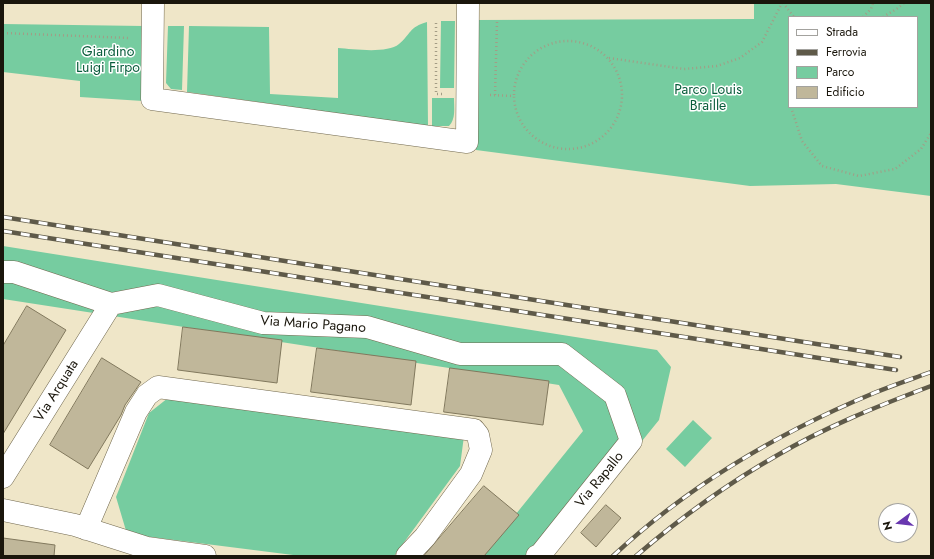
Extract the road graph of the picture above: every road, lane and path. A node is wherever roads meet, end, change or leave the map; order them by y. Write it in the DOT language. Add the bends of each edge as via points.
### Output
graph roads {
  1 [pos="153,3"];
  2 [pos="468,3"];
  3 [pos="783,3"];
  4 [pos="874,3"];
  5 [pos="904,3"];
  6 [pos="793,16"];
  7 [pos="864,16"];
  8 [pos="885,16"];
  9 [pos="497,22"];
  10 [pos="3,33"];
  11 [pos="152,39"];
  12 [pos="608,58"];
  13 [pos="495,95"];
  14 [pos="791,108"];
  15 [pos="931,133"];
  16 [pos="3,272"];
  17 [pos="111,304"];
  18 [pos="615,395"];
  19 [pos="3,477"];
  20 [pos="3,510"];
  21 [pos="86,529"];
  22 [pos="204,556"];
  23 [pos="408,556"];
  24 [pos="537,556"];
  1 -- 11 [label="street"];
  2 -- 11 [label="street" via="467,142 152,99"];
  3 -- 6 [label="path"];
  3 -- 12 [label="path" via="762,42 740,58 717,66 684,69"];
  4 -- 7 [label="path"];
  5 -- 8 [label="path"];
  9 -- 13 [label="path"];
  10 -- 11 [label="path"];
  12 -- 12 [label="path" via="618,73 622,90 621,107 614,123 603,137 588,146 559,148 538,140 525,128 517,113 513,96 522,64 534,52 548,44 564,40 580,42 595,48"];
  14 -- 15 [label="path" via="802,141 822,166 859,176 895,169 921,149"];
  16 -- 17 [label="street, Via Mario Pagano" via="14,272"];
  17 -- 18 [label="street, Via Mario Pagano" via="158,296 263,323 367,327 460,354 562,354"];
  17 -- 19 [label="street, Via Arquata"];
  18 -- 24 [label="street, Via Rapallo" via="632,441"];
  20 -- 21 [label="street"];
  21 -- 22 [label="street" via="147,548"];
  21 -- 23 [label="street" via="136,412 147,395 158,387 474,430 478,435 481,450 471,474"];
}
